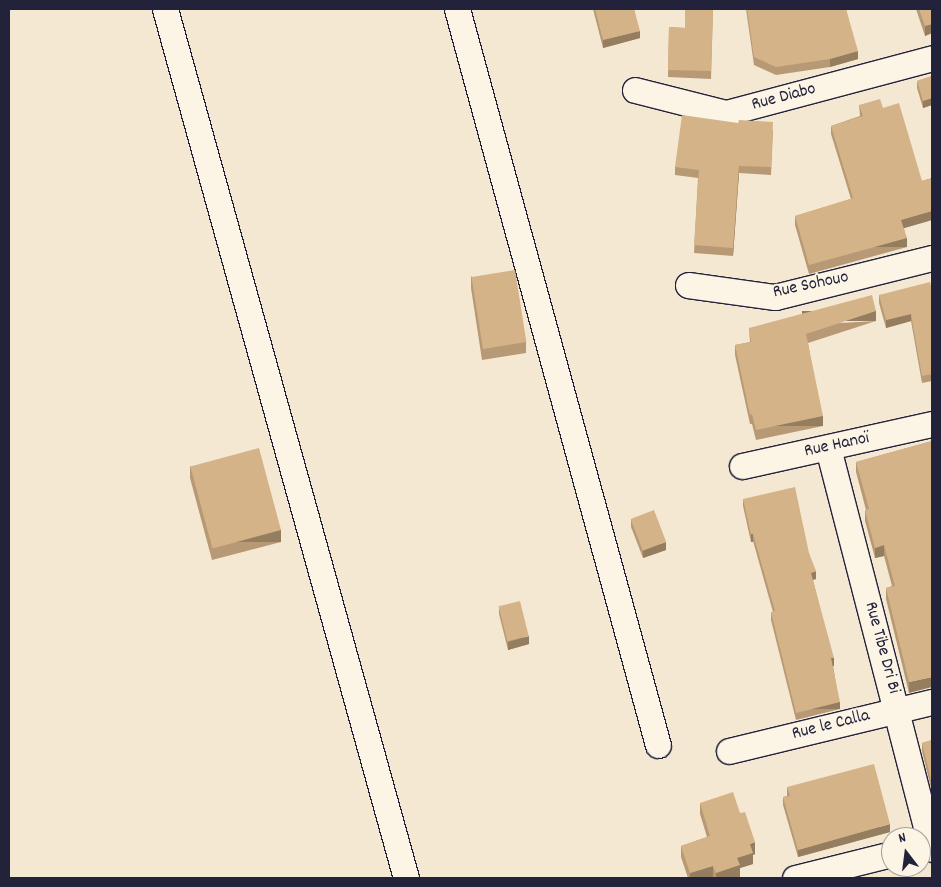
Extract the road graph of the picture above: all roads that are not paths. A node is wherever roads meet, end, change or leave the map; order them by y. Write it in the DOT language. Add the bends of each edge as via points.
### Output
graph roads {
  1 [pos="166,9"];
  2 [pos="457,9"];
  3 [pos="932,58"];
  4 [pos="635,90"];
  5 [pos="932,258"];
  6 [pos="688,285"];
  7 [pos="932,424"];
  8 [pos="828,448"];
  9 [pos="742,466"];
  10 [pos="932,702"];
  11 [pos="897,710"];
  12 [pos="658,745"];
  13 [pos="729,751"];
  14 [pos="924,827"];
  15 [pos="881,856"];
  16 [pos="406,878"];
  17 [pos="795,878"];
  1 -- 16 [label="street"];
  2 -- 12 [label="street"];
  3 -- 4 [label="street, Rue Diabo" via="726,113"];
  5 -- 6 [label="street, Rue Sohouo" via="776,297"];
  7 -- 8 [label="street, Rue Hanoï"];
  8 -- 9 [label="street, Rue Hanoï"];
  8 -- 11 [label="street, Rue Tibe Dri Bi"];
  10 -- 11 [label="street, Rue le Calla"];
  11 -- 13 [label="street, Rue le Calla"];
  11 -- 14 [label="street, Rue Tibe Dri Bi"];
  15 -- 17 [label="street"];
}
